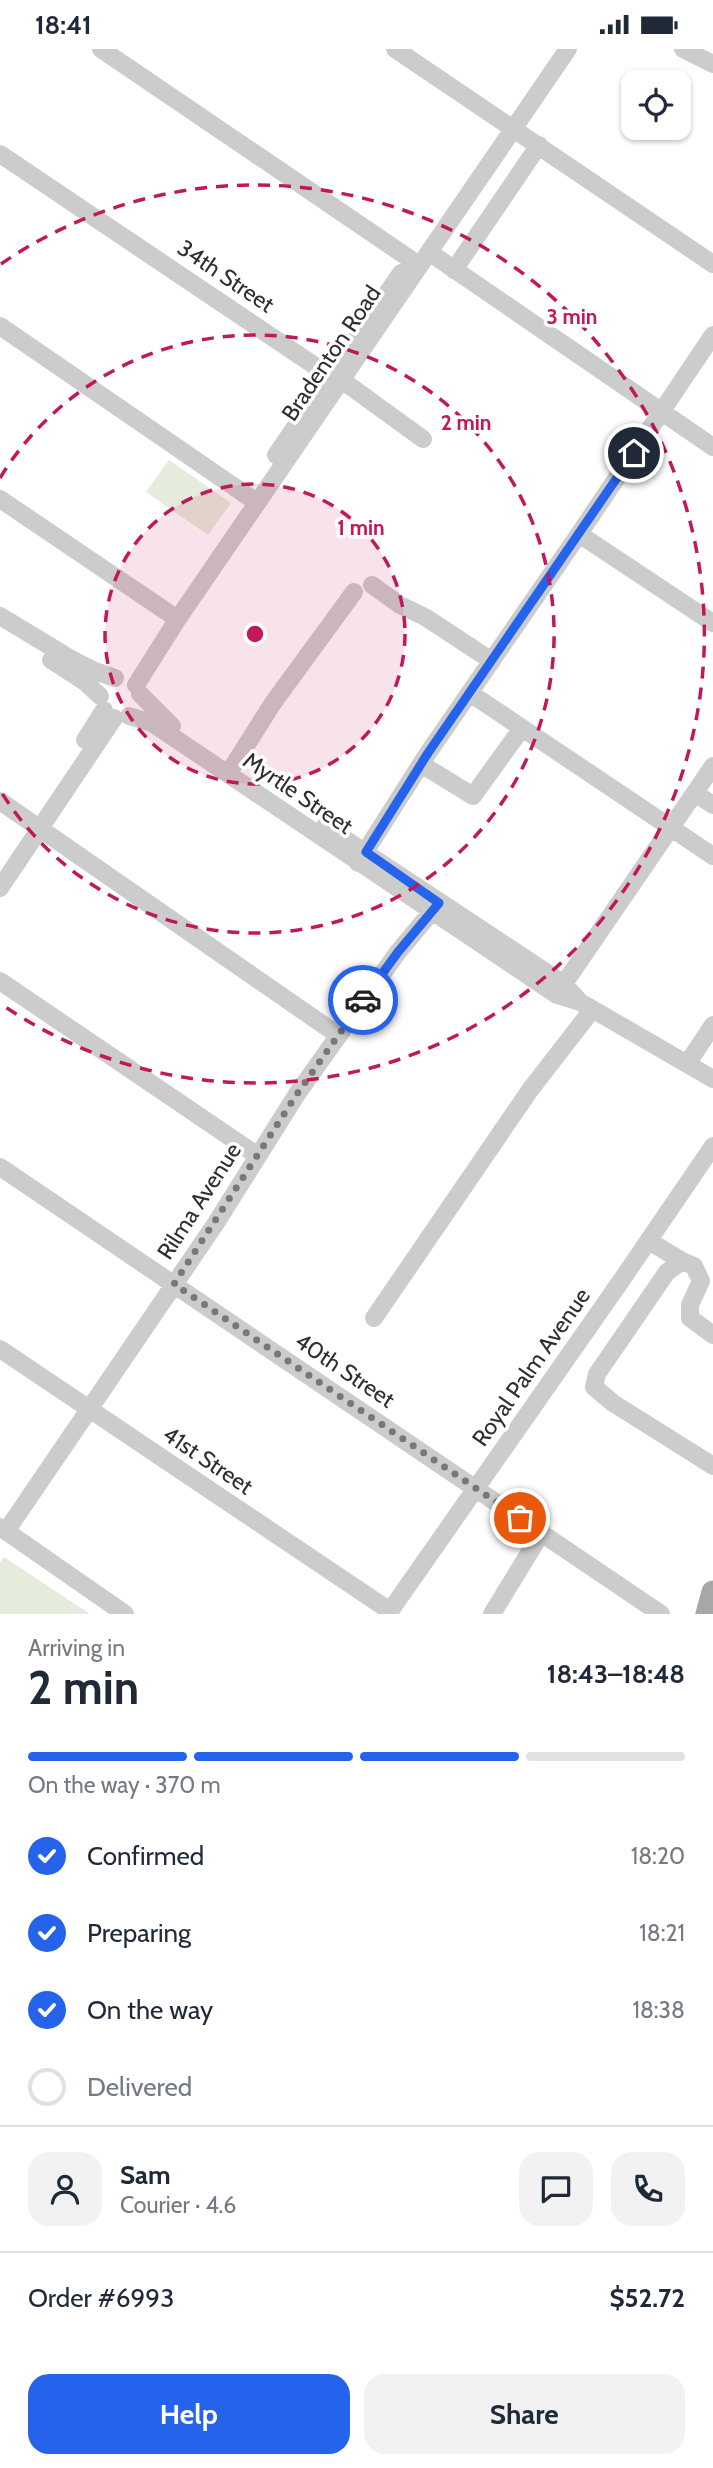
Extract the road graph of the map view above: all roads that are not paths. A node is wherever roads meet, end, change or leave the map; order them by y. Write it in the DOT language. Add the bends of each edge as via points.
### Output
graph roads {
  1 [pos="101,49"];
  2 [pos="395,49"];
  3 [pos="553,49"];
  4 [pos="568,49"];
  5 [pos="683,49"];
  6 [pos="713,64"];
  7 [pos="508,124"];
  8 [pos="539,145"];
  9 [pos="0,154"];
  10 [pos="429,252"];
  11 [pos="410,260"];
  12 [pos="713,264"];
  13 [pos="454,270"];
  14 [pos="0,327"];
  15 [pos="713,335"];
  16 [pos="336,378"];
  17 [pos="662,413"];
  18 [pos="424,439"];
  19 [pos="713,447"];
  20 [pos="249,497"];
  21 [pos="0,499"];
  22 [pos="579,534"];
  23 [pos="372,585"];
  24 [pos="354,592"];
  25 [pos="170,614"];
  26 [pos="0,616"];
  27 [pos="713,623"];
  28 [pos="18,629"];
  29 [pos="492,661"];
  30 [pos="129,684"];
  31 [pos="470,693"];
  32 [pos="112,710"];
  33 [pos="522,728"];
  34 [pos="421,764"];
  35 [pos="233,766"];
  36 [pos="713,766"];
  37 [pos="695,793"];
  38 [pos="0,800"];
  39 [pos="713,805"];
  40 [pos="35,825"];
  41 [pos="671,827"];
  42 [pos="713,856"];
  43 [pos="362,858"];
  44 [pos="0,868"];
  45 [pos="0,888"];
  46 [pos="435,908"];
  47 [pos="0,981"];
  48 [pos="560,989"];
  49 [pos="586,1006"];
  50 [pos="711,1033"];
  51 [pos="338,1035"];
  52 [pos="688,1064"];
  53 [pos="713,1079"];
  54 [pos="713,1146"];
  55 [pos="258,1156"];
  56 [pos="0,1167"];
  57 [pos="649,1241"];
  58 [pos="682,1261"];
  59 [pos="174,1284"];
  60 [pos="374,1318"];
  61 [pos="713,1335"];
  62 [pos="0,1349"];
  63 [pos="89,1409"];
  64 [pos="713,1466"];
  65 [pos="476,1488"];
  66 [pos="3,1529"];
  67 [pos="542,1532"];
  68 [pos="713,1592"];
  69 [pos="389,1613"];
  70 [pos="125,1614"];
  71 [pos="492,1614"];
  72 [pos="661,1614"];
  73 [pos="707,1614"];
  1 -- 11 [label="street"];
  2 -- 7 [label="street"];
  3 -- 7 [label="street, Bradenton Road"];
  4 -- 7 [label="street, Bradenton Road"];
  5 -- 6 [label="street"];
  7 -- 8 [label="street"];
  7 -- 10 [label="street, Bradenton Road"];
  7 -- 11 [label="street, Bradenton Road"];
  8 -- 12 [label="street"];
  8 -- 13 [label="street"];
  9 -- 16 [label="street, 34th Street"];
  10 -- 13 [label="street"];
  10 -- 16 [label="street, Bradenton Road"];
  11 -- 16 [label="street, Bradenton Road"];
  13 -- 17 [label="street"];
  14 -- 20 [label="street"];
  15 -- 17 [label="street"];
  16 -- 18 [label="street, 34th Street"];
  16 -- 20 [label="street, Bradenton Road"];
  16 -- 30 [label="street, Bradenton Road" via="190,601"];
  17 -- 19 [label="street"];
  17 -- 22 [label="street"];
  20 -- 25 [label="street, Bradenton Road"];
  21 -- 25 [label="street"];
  22 -- 27 [label="street"];
  22 -- 29 [label="street"];
  23 -- 29 [label="street"];
  24 -- 35 [label="street, Myrtle Street"];
  25 -- 30 [label="street, Bradenton Road"];
  26 -- 28 [label="street, Myrtle Street"];
  28 -- 30 [label="street, Myrtle Street" via="92,670"];
  28 -- 32 [label="street, Myrtle Street" via="43,655 85,682"];
  29 -- 31 [label="street"];
  30 -- 32 [label="street, Bradenton Road" via="103,687"];
  30 -- 32 [label="street, Bradenton Road" via="138,709"];
  30 -- 35 [label="street, Myrtle Street" via="167,723"];
  31 -- 33 [label="street"];
  31 -- 34 [label="street"];
  32 -- 40 [label="street, Bradenton Road"];
  32 -- 43 [label="street, Myrtle Street" via="152,723"];
  33 -- 34 [label="street" via="473,796"];
  33 -- 41 [label="street"];
  34 -- 43 [label="street"];
  35 -- 43 [label="street, Myrtle Street"];
  36 -- 37 [label="street"];
  37 -- 39 [label="street"];
  37 -- 41 [label="street"];
  38 -- 40 [label="street"];
  40 -- 44 [label="street, Bradenton Road"];
  40 -- 45 [label="street, Bradenton Road"];
  40 -- 51 [label="street"];
  41 -- 42 [label="street"];
  41 -- 48 [label="street"];
  43 -- 46 [label="street, Myrtle Street"];
  46 -- 48 [label="street, Myrtle Street"];
  46 -- 51 [label="street, Rilma Avenue"];
  47 -- 55 [label="street"];
  48 -- 49 [label="street, Myrtle Street"];
  49 -- 52 [label="street, Myrtle Street"];
  49 -- 60 [label="street"];
  50 -- 52 [label="street"];
  51 -- 55 [label="street, Rilma Avenue"];
  52 -- 53 [label="street, Myrtle Street"];
  54 -- 57 [label="street, Royal Palm Avenue"];
  55 -- 59 [label="street, Rilma Avenue"];
  56 -- 59 [label="street, 40th Street"];
  57 -- 58 [label="street"];
  57 -- 65 [label="street, Royal Palm Avenue"];
  58 -- 61 [label="street" via="694,1266 701,1281 690,1305 690,1318"];
  58 -- 64 [label="street" via="667,1272 597,1374 594,1387"];
  59 -- 63 [label="street, Rilma Avenue"];
  59 -- 65 [label="street, 40th Street"];
  62 -- 63 [label="street, 41st Street"];
  63 -- 66 [label="street, Rilma Avenue"];
  63 -- 69 [label="street, 41st Street"];
  65 -- 67 [label="street, 40th Street"];
  65 -- 69 [label="street, Royal Palm Avenue"];
  66 -- 70 [label="street"];
  67 -- 71 [label="street"];
  67 -- 72 [label="street, 40th Street"];
  68 -- 73 [label="main road"];
}
